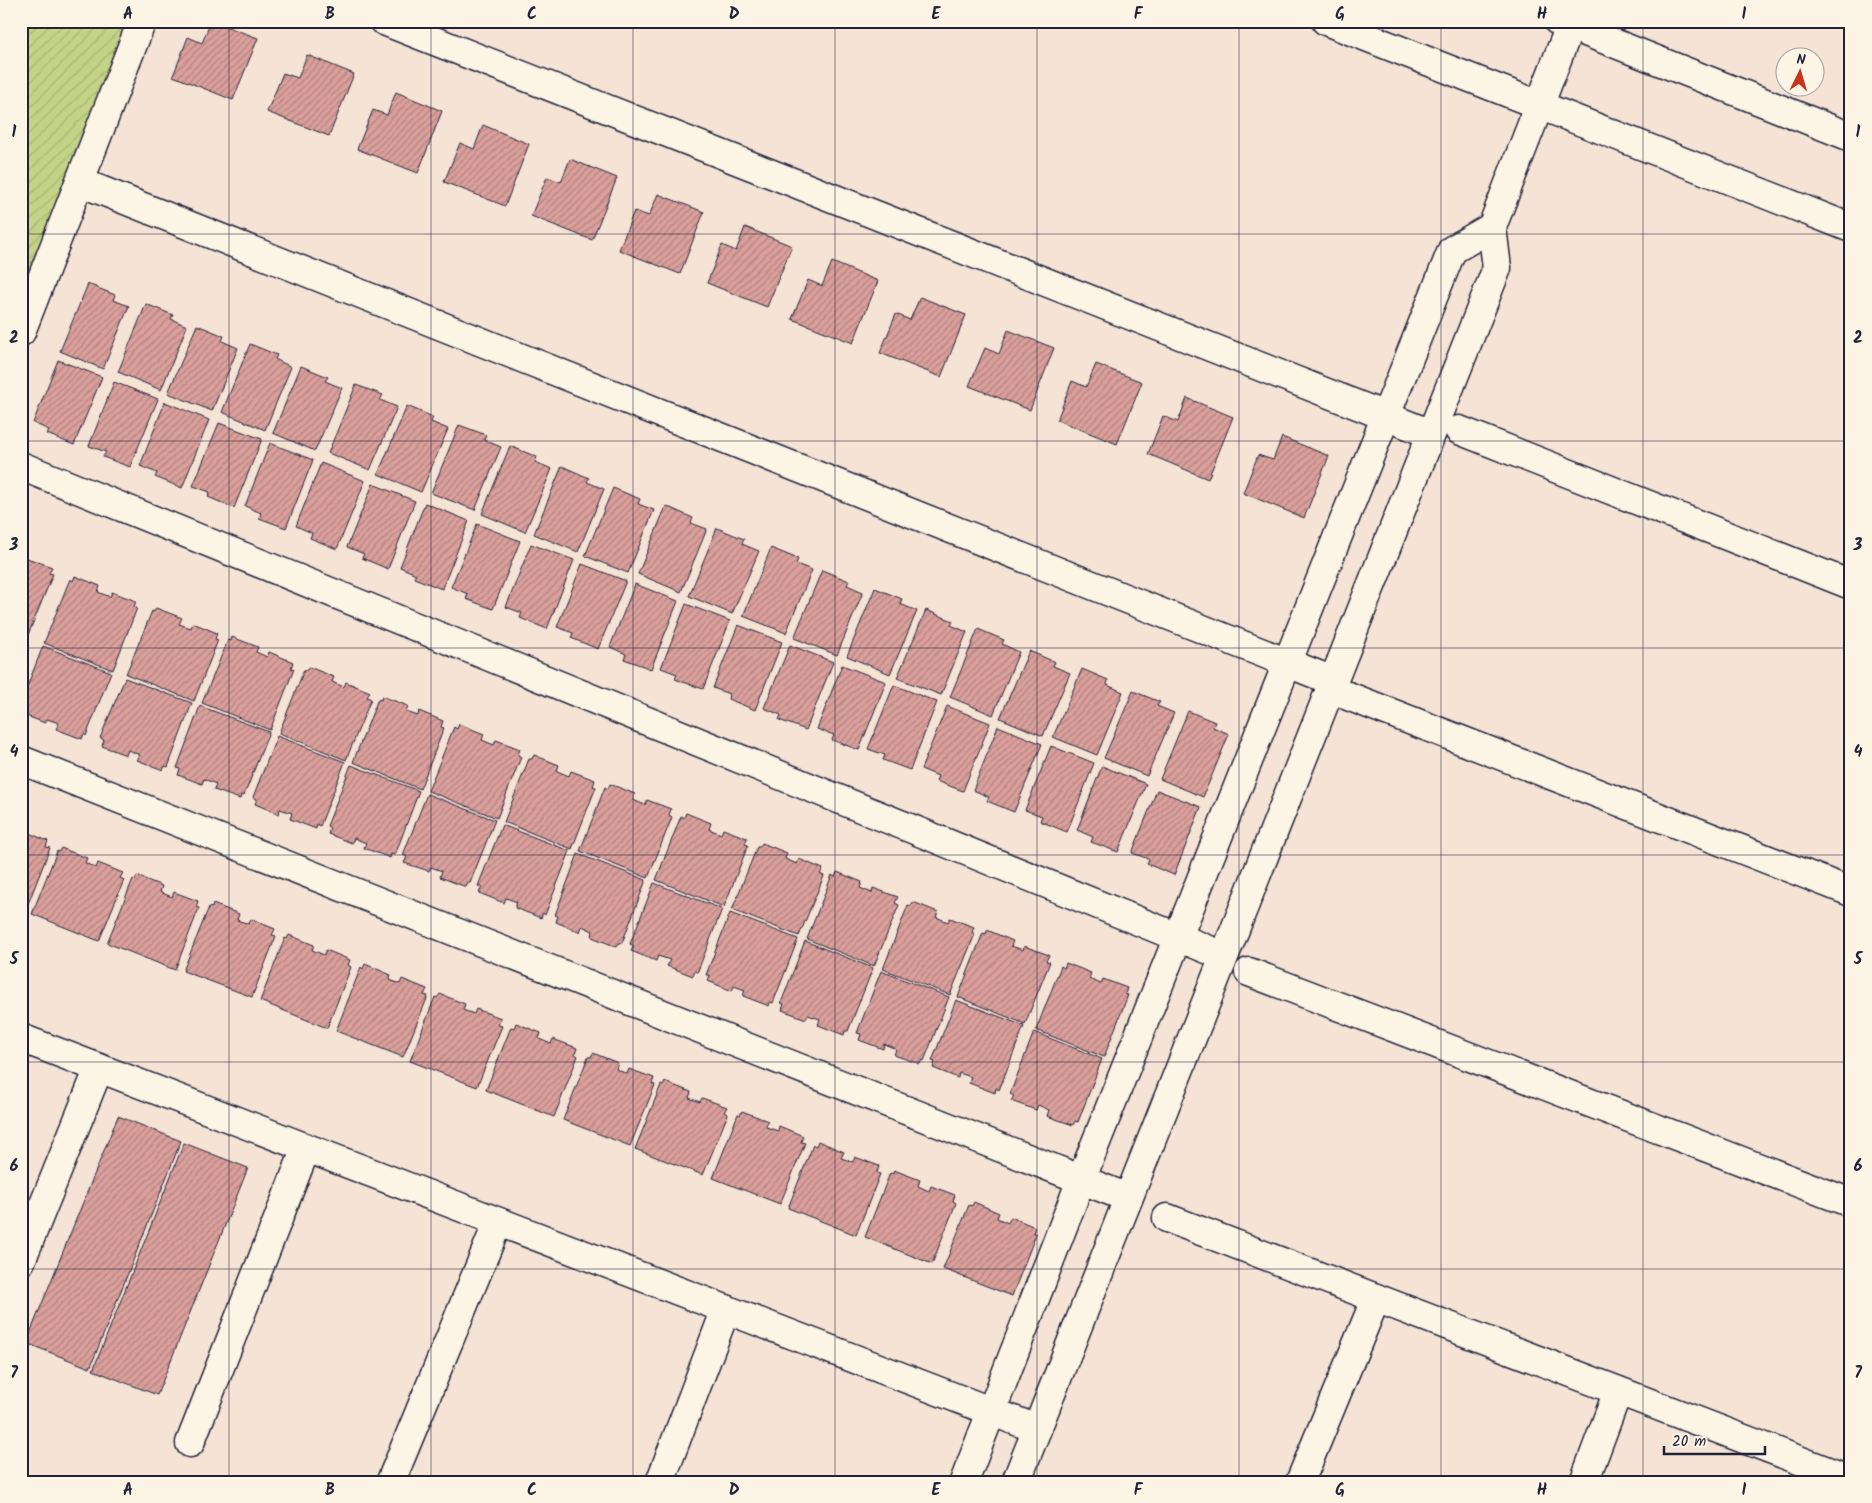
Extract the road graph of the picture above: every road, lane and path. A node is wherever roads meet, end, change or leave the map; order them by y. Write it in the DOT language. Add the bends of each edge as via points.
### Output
graph roads {
  1 [pos="142,21"];
  2 [pos="384,21"];
  3 [pos="1326,21"];
  4 [pos="1566,23"];
  5 [pos="1539,105"];
  6 [pos="1851,137"];
  7 [pos="80,182"];
  8 [pos="1492,227"];
  9 [pos="1851,228"];
  10 [pos="21,332"];
  11 [pos="1385,416"];
  12 [pos="1459,430"];
  13 [pos="1431,434"];
  14 [pos="21,466"];
  15 [pos="1851,585"];
  16 [pos="1287,662"];
  17 [pos="1341,689"];
  18 [pos="21,760"];
  19 [pos="1851,892"];
  20 [pos="1178,938"];
  21 [pos="1224,956"];
  22 [pos="1249,972"];
  23 [pos="21,1038"];
  24 [pos="99,1068"];
  25 [pos="306,1148"];
  26 [pos="1081,1180"];
  27 [pos="1128,1198"];
  28 [pos="1851,1203"];
  29 [pos="1166,1218"];
  30 [pos="498,1222"];
  31 [pos="21,1261"];
  32 [pos="1376,1298"];
  33 [pos="726,1309"];
  34 [pos="1618,1391"];
  35 [pos="991,1412"];
  36 [pos="1036,1429"];
  37 [pos="190,1443"];
  38 [pos="1851,1480"];
  39 [pos="391,1481"];
  40 [pos="660,1482"];
  41 [pos="964,1482"];
  42 [pos="1016,1482"];
  43 [pos="1300,1482"];
  44 [pos="1584,1482"];
  1 -- 7 [label="street"];
  2 -- 11 [label="street"];
  3 -- 5 [label="street"];
  4 -- 5 [label="street"];
  4 -- 6 [label="street"];
  5 -- 8 [label="street"];
  5 -- 9 [label="street"];
  7 -- 10 [label="street"];
  7 -- 16 [label="street"];
  8 -- 11 [label="street" via="1452,250"];
  8 -- 13 [label="street" via="1497,268"];
  11 -- 13 [label="street"];
  11 -- 16 [label="street"];
  12 -- 15 [label="street"];
  13 -- 17 [label="street"];
  14 -- 20 [label="street"];
  16 -- 17 [label="street"];
  16 -- 20 [label="street"];
  17 -- 19 [label="street"];
  17 -- 21 [label="street"];
  18 -- 26 [label="street"];
  20 -- 21 [label="street"];
  20 -- 26 [label="street"];
  21 -- 27 [label="street"];
  22 -- 28 [label="street"];
  23 -- 24 [label="street"];
  24 -- 25 [label="street"];
  24 -- 31 [label="street"];
  25 -- 30 [label="street"];
  25 -- 37 [label="street"];
  26 -- 27 [label="street"];
  26 -- 35 [label="street"];
  27 -- 36 [label="street"];
  29 -- 32 [label="street"];
  30 -- 33 [label="street"];
  30 -- 39 [label="street"];
  32 -- 34 [label="street"];
  32 -- 43 [label="street"];
  33 -- 35 [label="street"];
  33 -- 40 [label="street"];
  34 -- 38 [label="street"];
  34 -- 44 [label="street"];
  35 -- 36 [label="street"];
  35 -- 41 [label="street"];
  36 -- 42 [label="street"];
}
